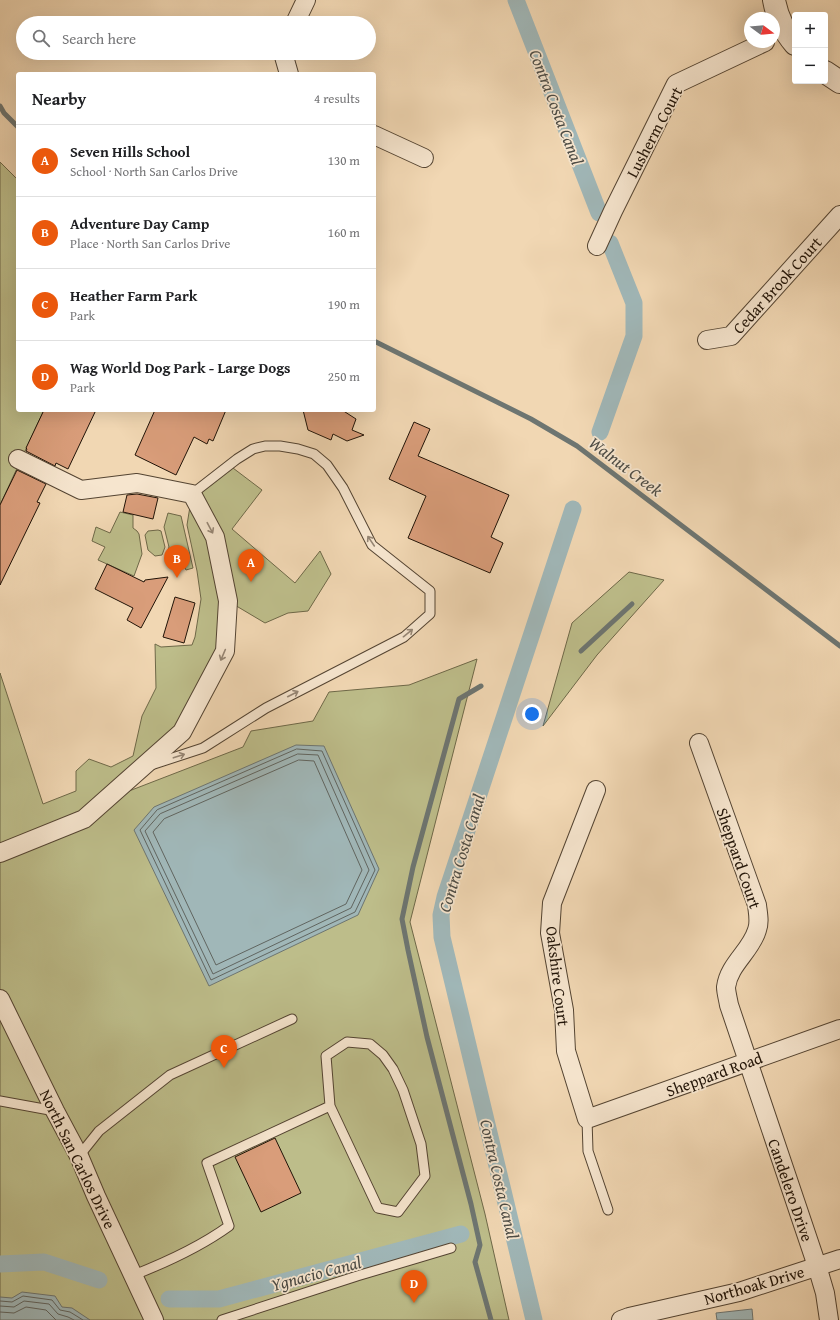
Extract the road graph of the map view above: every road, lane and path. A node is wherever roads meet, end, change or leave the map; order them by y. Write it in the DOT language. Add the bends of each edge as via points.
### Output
graph roads {
  1 [pos="306,0"];
  2 [pos="774,0"];
  3 [pos="298,16"];
  4 [pos="785,38"];
  5 [pos="752,48"];
  6 [pos="285,60"];
  7 [pos="288,72"];
  8 [pos="828,74"];
  9 [pos="840,82"];
  10 [pos="376,136"];
  11 [pos="424,158"];
  12 [pos="840,216"];
  13 [pos="597,246"];
  14 [pos="707,340"];
  15 [pos="18,459"];
  16 [pos="192,494"];
  17 [pos="699,743"];
  18 [pos="142,768"];
  19 [pos="596,790"];
  20 [pos="0,854"];
  21 [pos="0,999"];
  22 [pos="292,1019"];
  23 [pos="840,1029"];
  24 [pos="748,1061"];
  25 [pos="0,1101"];
  26 [pos="330,1106"];
  27 [pos="55,1111"];
  28 [pos="588,1119"];
  29 [pos="79,1156"];
  30 [pos="608,1210"];
  31 [pos="451,1248"];
  32 [pos="840,1259"];
  33 [pos="817,1266"];
  34 [pos="134,1275"];
  35 [pos="154,1320"];
  36 [pos="222,1320"];
  37 [pos="621,1320"];
  38 [pos="829,1320"];
  1 -- 3 [label="street"];
  2 -- 4 [label="street"];
  5 -- 13 [label="street, Lusherm Court" via="676,84"];
  6 -- 7 [label="street"];
  8 -- 9 [label="street"];
  10 -- 11 [label="street"];
  12 -- 14 [label="street, Cedar Brook Court" via="731,336"];
  15 -- 16 [label="street" via="81,490 137,482"];
  16 -- 18 [label="street, one-way" via="215,537 228,601 225,651 182,732"];
  18 -- 16 [label="lane, one-way" via="203,748 261,711 404,637 430,614 430,591 372,544 343,488 327,465 314,454 280,446 253,449"];
  17 -- 24 [label="street, Sheppard Court" via="757,905 758,929 754,939 735,963 726,988 729,1005"];
  18 -- 20 [label="street" via="84,820"];
  19 -- 28 [label="street, Oakshire Court" via="552,903 550,933 564,1010 566,1051"];
  21 -- 27 [label="street, North San Carlos Drive"];
  22 -- 29 [label="lane" via="170,1075 99,1131"];
  23 -- 24 [label="street, Sheppard Road"];
  24 -- 28 [label="street, Sheppard Road"];
  24 -- 33 [label="street, Candelero Drive"];
  25 -- 27 [label="lane"];
  26 -- 26 [label="lane" via="378,1208 398,1212 425,1176 421,1144 403,1090 393,1069 383,1055 370,1044 348,1042 326,1056"];
  26 -- 34 [label="lane" via="207,1164 229,1226 165,1262"];
  27 -- 29 [label="street, North San Carlos Drive"];
  28 -- 30 [label="lane" via="588,1152"];
  29 -- 34 [label="street, North San Carlos Drive"];
  31 -- 36 [label="lane"];
  32 -- 33 [label="street, Northoak Drive"];
  33 -- 37 [label="street, Northoak Drive" via="739,1292"];
  33 -- 38 [label="street, Candelero Drive"];
  34 -- 35 [label="street, North San Carlos Drive"];
}
